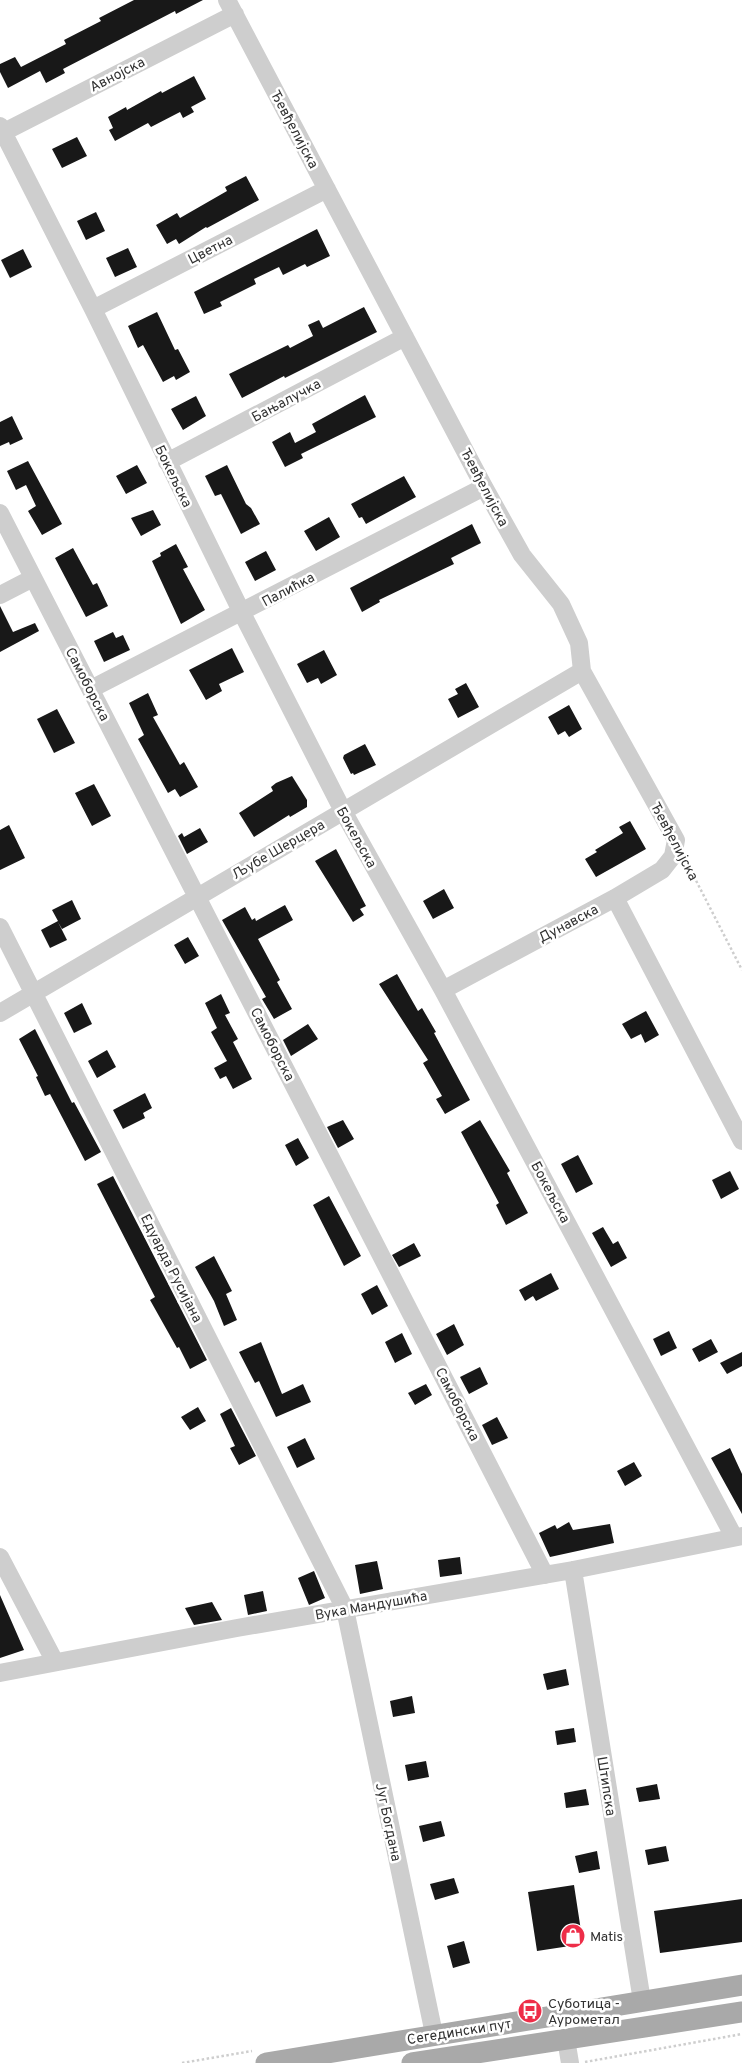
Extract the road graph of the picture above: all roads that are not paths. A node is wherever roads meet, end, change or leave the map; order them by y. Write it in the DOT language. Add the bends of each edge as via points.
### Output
graph roads {
  1 [pos="231,7"];
  2 [pos="1,131"];
  3 [pos="327,189"];
  4 [pos="93,309"];
  5 [pos="405,337"];
  6 [pos="167,462"];
  7 [pos="484,487"];
  8 [pos="0,513"];
  9 [pos="33,578"];
  10 [pos="0,595"];
  11 [pos="242,614"];
  12 [pos="582,672"];
  13 [pos="90,689"];
  14 [pos="343,812"];
  15 [pos="676,840"];
  16 [pos="197,896"];
  17 [pos="615,898"];
  18 [pos="0,927"];
  19 [pos="443,990"];
  20 [pos="33,994"];
  21 [pos="0,1013"];
  22 [pos="742,1141"];
  23 [pos="738,1536"];
  24 [pos="0,1557"];
  25 [pos="573,1570"];
  26 [pos="545,1575"];
  27 [pos="345,1609"];
  28 [pos="55,1662"];
  29 [pos="0,1673"];
  30 [pos="742,1985"];
  31 [pos="642,2001"];
  32 [pos="742,2012"];
  33 [pos="434,2034"];
  34 [pos="566,2039"];
  35 [pos="483,2058"];
  36 [pos="438,2059"];
  37 [pos="266,2063"];
  38 [pos="412,2063"];
  39 [pos="570,2063"];
  1 -- 2 [label="street, Авнојска"];
  1 -- 3 [label="street, Ђевђелијска"];
  2 -- 4 [label="street, Бокељска"];
  3 -- 4 [label="street, Цветна"];
  3 -- 5 [label="street, Ђевђелијска"];
  4 -- 6 [label="street, Бокељска"];
  5 -- 6 [label="street, Бањалучка"];
  5 -- 7 [label="street, Ђевђелијска"];
  6 -- 11 [label="street, Бокељска"];
  7 -- 11 [label="street, Палићка"];
  7 -- 12 [label="street, Ђевђелијска" via="522,556 561,604 579,643"];
  8 -- 9 [label="street, Самоборска"];
  9 -- 10 [label="street"];
  9 -- 13 [label="street, Самоборска"];
  11 -- 13 [label="street, Палићка"];
  11 -- 14 [label="street, Бокељска"];
  12 -- 14 [label="street, Љубе Шерцера"];
  12 -- 15 [label="street, Ђевђелијска"];
  13 -- 16 [label="street, Самоборска"];
  14 -- 16 [label="street, Љубе Шерцера"];
  14 -- 19 [label="street, Бокељска"];
  15 -- 17 [label="street, Дунавска" via="673,856 662,870"];
  16 -- 20 [label="street, Љубе Шерцера"];
  16 -- 26 [label="street, Самоборска"];
  17 -- 19 [label="street, Дунавска"];
  17 -- 22 [label="street"];
  18 -- 20 [label="street, Едуарда Русијана"];
  19 -- 23 [label="street, Бокељска"];
  20 -- 21 [label="street, Љубе Шерцера"];
  20 -- 27 [label="street, Едуарда Русијана"];
  23 -- 25 [label="street, Вука Мандушића"];
  24 -- 28 [label="street"];
  25 -- 26 [label="street, Вука Мандушића"];
  25 -- 31 [label="street, Штипска"];
  26 -- 27 [label="street, Вука Мандушића"];
  27 -- 28 [label="street, Вука Мандушића"];
  27 -- 33 [label="street, Југ Богдана"];
  28 -- 29 [label="street, Вука Мандушића"];
  30 -- 31 [label="main road, Сегедински пут"];
  31 -- 33 [label="main road, Сегедински пут"];
  32 -- 34 [label="main road, Сегедински пут"];
  33 -- 36 [label="main road"];
  33 -- 37 [label="main road, Сегедински пут"];
  34 -- 35 [label="main road, Сегедински пут"];
  34 -- 39 [label="street"];
  35 -- 36 [label="main road, Сегедински пут"];
  36 -- 38 [label="main road, Сегедински пут"];
}
